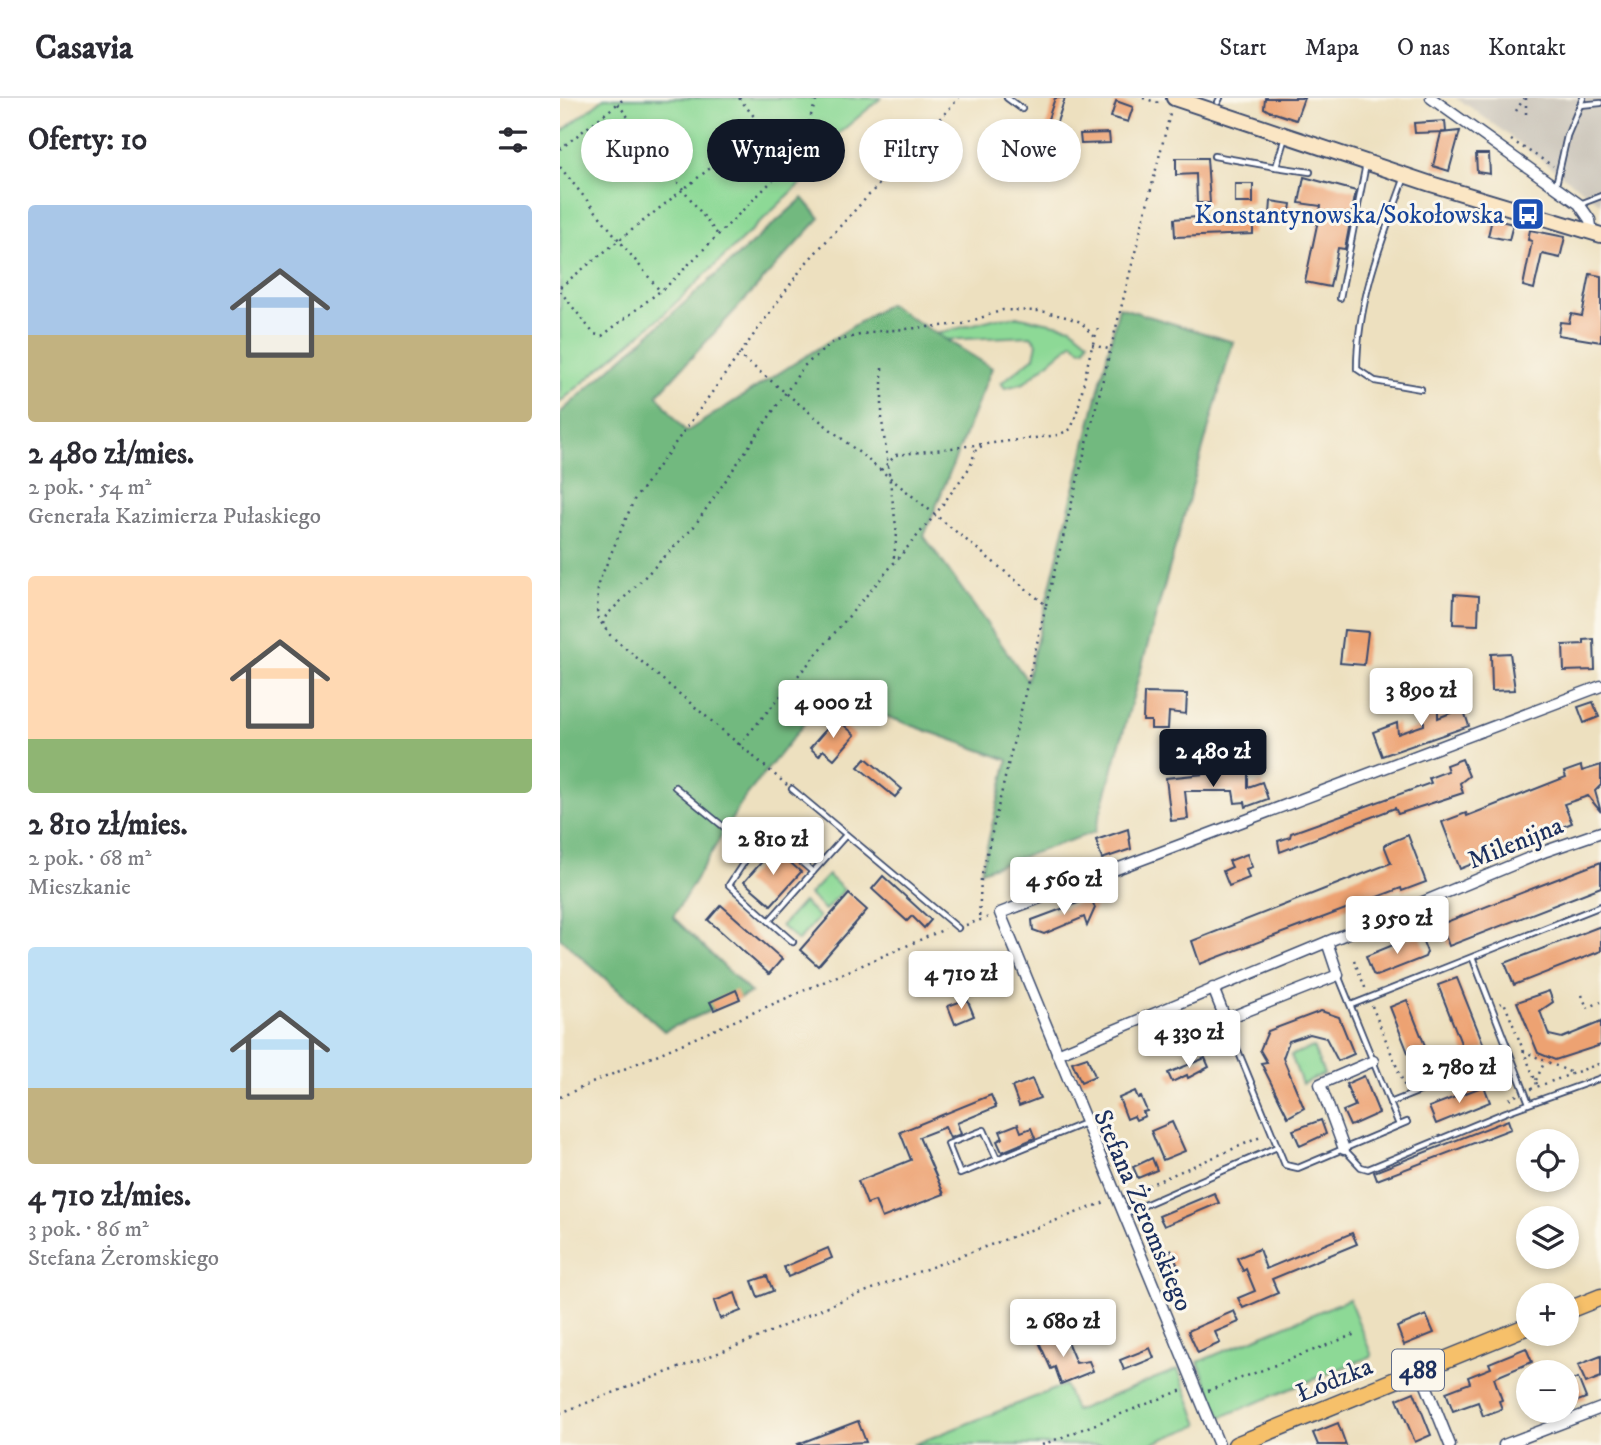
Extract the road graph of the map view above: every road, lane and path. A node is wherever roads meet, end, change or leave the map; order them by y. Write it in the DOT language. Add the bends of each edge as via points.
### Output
graph roads {
  1 [pos="625,98"];
  2 [pos="739,98"];
  3 [pos="817,98"];
  4 [pos="959,98"];
  5 [pos="1007,98"];
  6 [pos="1174,98"];
  7 [pos="1431,98"];
  8 [pos="1525,98"];
  9 [pos="1583,98"];
  10 [pos="1601,103"];
  11 [pos="618,104"];
  12 [pos="1579,106"];
  13 [pos="1022,109"];
  14 [pos="1516,111"];
  15 [pos="756,119"];
  16 [pos="810,119"];
  17 [pos="1526,119"];
  18 [pos="1285,136"];
  19 [pos="560,149"];
  20 [pos="1214,156"];
  21 [pos="1366,163"];
  22 [pos="1276,166"];
  23 [pos="560,167"];
  24 [pos="707,171"];
  25 [pos="1310,172"];
  26 [pos="1406,176"];
  27 [pos="771,182"];
  28 [pos="1556,185"];
  29 [pos="683,190"];
  30 [pos="1601,196"];
  31 [pos="1579,204"];
  32 [pos="1597,233"];
  33 [pos="718,235"];
  34 [pos="619,240"];
  35 [pos="560,289"];
  36 [pos="660,291"];
  37 [pos="1339,298"];
  38 [pos="1098,330"];
  39 [pos="1095,338"];
  40 [pos="1092,345"];
  41 [pos="1111,349"];
  42 [pos="738,354"];
  43 [pos="882,368"];
  44 [pos="1421,389"];
  45 [pos="785,392"];
  46 [pos="986,444"];
  47 [pos="887,463"];
  48 [pos="880,470"];
  49 [pos="889,477"];
  50 [pos="935,515"];
  51 [pos="892,566"];
  52 [pos="1046,605"];
  53 [pos="602,624"];
  54 [pos="1601,686"];
  55 [pos="739,745"];
  56 [pos="675,786"];
  57 [pos="792,789"];
  58 [pos="1601,832"];
  59 [pos="846,835"];
  60 [pos="752,850"];
  61 [pos="813,872"];
  62 [pos="1601,906"];
  63 [pos="1000,913"];
  64 [pos="979,920"];
  65 [pos="769,921"];
  66 [pos="958,928"];
  67 [pos="793,942"];
  68 [pos="1327,942"];
  69 [pos="1473,959"];
  70 [pos="1354,960"];
  71 [pos="1338,975"];
  72 [pos="1213,988"];
  73 [pos="1582,995"];
  74 [pos="1369,998"];
  75 [pos="1601,1002"];
  76 [pos="1350,1005"];
  77 [pos="1495,1005"];
  78 [pos="1225,1018"];
  79 [pos="1193,1032"];
  80 [pos="1524,1051"];
  81 [pos="1057,1054"];
  82 [pos="1509,1055"];
  83 [pos="1373,1061"];
  84 [pos="1545,1061"];
  85 [pos="1601,1063"];
  86 [pos="1573,1073"];
  87 [pos="1601,1078"];
  88 [pos="1535,1081"];
  89 [pos="1408,1096"];
  90 [pos="560,1097"];
  91 [pos="1390,1102"];
  92 [pos="1530,1103"];
  93 [pos="1406,1122"];
  94 [pos="1085,1123"];
  95 [pos="1399,1125"];
  96 [pos="1270,1132"];
  97 [pos="1277,1147"];
  98 [pos="1344,1149"];
  99 [pos="997,1159"];
  100 [pos="1135,1191"];
  101 [pos="1118,1198"];
  102 [pos="1124,1214"];
  103 [pos="1601,1297"];
  104 [pos="1579,1306"];
  105 [pos="1516,1331"];
  106 [pos="1358,1333"];
  107 [pos="1420,1370"];
  108 [pos="1196,1390"];
  109 [pos="1601,1408"];
  110 [pos="560,1413"];
  111 [pos="1042,1445"];
  112 [pos="1219,1445"];
  113 [pos="1236,1445"];
  114 [pos="1450,1445"];
  115 [pos="1504,1445"];
  1 -- 11 [label="path"];
  2 -- 15 [label="path"];
  3 -- 16 [label="path"];
  4 -- 42 [label="path" via="805,264"];
  5 -- 13 [label="lane"];
  6 -- 18 [label="main road"];
  6 -- 52 [label="path"];
  7 -- 28 [label="street"];
  8 -- 14 [label="path"];
  8 -- 17 [label="path"];
  9 -- 12 [label="lane"];
  10 -- 12 [label="lane"];
  11 -- 19 [label="path"];
  11 -- 29 [label="path"];
  12 -- 28 [label="lane"];
  18 -- 21 [label="main road"];
  18 -- 22 [label="lane"];
  20 -- 22 [label="lane"];
  21 -- 26 [label="main road"];
  21 -- 37 [label="lane"];
  22 -- 25 [label="lane"];
  23 -- 34 [label="path"];
  24 -- 29 [label="path"];
  26 -- 32 [label="main road"];
  26 -- 44 [label="lane" via="1370,273 1357,369 1375,381"];
  27 -- 33 [label="path"];
  28 -- 31 [label="street"];
  29 -- 33 [label="path"];
  29 -- 34 [label="path"];
  30 -- 31 [label="lane"];
  31 -- 32 [label="street"];
  33 -- 36 [label="path"];
  34 -- 35 [label="path"];
  34 -- 36 [label="path"];
  35 -- 36 [label="path" via="594,334 602,336"];
  38 -- 39 [label="path"];
  39 -- 40 [label="path"];
  39 -- 45 [label="path" via="1081,322 1041,311 1003,310 963,324 871,332 833,342 804,366"];
  40 -- 41 [label="path"];
  40 -- 46 [label="path" via="1082,402 1071,429 1058,435"];
  42 -- 45 [label="path"];
  42 -- 53 [label="path" via="634,500 598,584 597,617"];
  43 -- 47 [label="path"];
  45 -- 48 [label="path"];
  45 -- 53 [label="path" via="693,528"];
  46 -- 47 [label="path" via="912,451"];
  46 -- 50 [label="path" via="976,449 970,467"];
  47 -- 48 [label="path"];
  47 -- 49 [label="path"];
  48 -- 49 [label="path"];
  49 -- 50 [label="path"];
  49 -- 51 [label="path" via="897,534"];
  50 -- 51 [label="path"];
  50 -- 52 [label="path"];
  51 -- 55 [label="path"];
  52 -- 64 [label="path" via="981,879"];
  53 -- 55 [label="path"];
  54 -- 63 [label="street"];
  55 -- 57 [label="path"];
  56 -- 60 [label="lane"];
  57 -- 59 [label="lane"];
  58 -- 68 [label="street, Milenijna"];
  59 -- 61 [label="lane"];
  59 -- 66 [label="lane"];
  60 -- 61 [label="lane" via="773,838"];
  60 -- 65 [label="lane" via="729,884"];
  61 -- 65 [label="lane"];
  62 -- 69 [label="lane"];
  63 -- 64 [label="path"];
  63 -- 81 [label="street, Stefana Żeromskiego"];
  64 -- 66 [label="path"];
  65 -- 67 [label="lane"];
  66 -- 90 [label="path" via="945,929"];
  68 -- 71 [label="street"];
  68 -- 72 [label="street, Milenijna"];
  69 -- 74 [label="lane"];
  69 -- 82 [label="lane"];
  70 -- 74 [label="path"];
  71 -- 76 [label="lane"];
  71 -- 78 [label="street"];
  72 -- 78 [label="street"];
  72 -- 81 [label="street, Milenijna"];
  73 -- 75 [label="path" via="1587,1008"];
  74 -- 76 [label="lane"];
  74 -- 89 [label="path"];
  76 -- 83 [label="lane"];
  77 -- 80 [label="path" via="1504,1003"];
  78 -- 79 [label="street"];
  78 -- 96 [label="lane"];
  80 -- 84 [label="path"];
  80 -- 88 [label="path"];
  81 -- 94 [label="street, Stefana Żeromskiego"];
  82 -- 89 [label="lane"];
  82 -- 92 [label="lane"];
  83 -- 91 [label="lane"];
  83 -- 98 [label="street" via="1320,1084"];
  84 -- 86 [label="path"];
  84 -- 88 [label="path"];
  85 -- 86 [label="path"];
  86 -- 88 [label="path" via="1538,1087"];
  87 -- 92 [label="lane"];
  89 -- 91 [label="lane"];
  91 -- 95 [label="lane"];
  92 -- 98 [label="lane" via="1368,1169"];
  93 -- 95 [label="lane"];
  94 -- 99 [label="lane"];
  94 -- 101 [label="street, Stefana Żeromskiego"];
  95 -- 98 [label="lane"];
  96 -- 97 [label="lane"];
  96 -- 100 [label="path"];
  97 -- 98 [label="lane" via="1285,1165 1298,1168"];
  97 -- 102 [label="lane"];
  99 -- 99 [label="lane" via="960,1174 948,1144 984,1130"];
  101 -- 102 [label="street, Stefana Żeromskiego"];
  101 -- 110 [label="path"];
  102 -- 108 [label="street, Stefana Żeromskiego"];
  103 -- 104 [label="main road"];
  105 -- 107 [label="main road, Łódzka / 488"];
  106 -- 108 [label="path"];
  107 -- 113 [label="main road, Łódzka / 488"];
  107 -- 114 [label="street"];
  108 -- 111 [label="path"];
  108 -- 112 [label="street, Stefana Żeromskiego"];
  109 -- 115 [label="street"];
}
